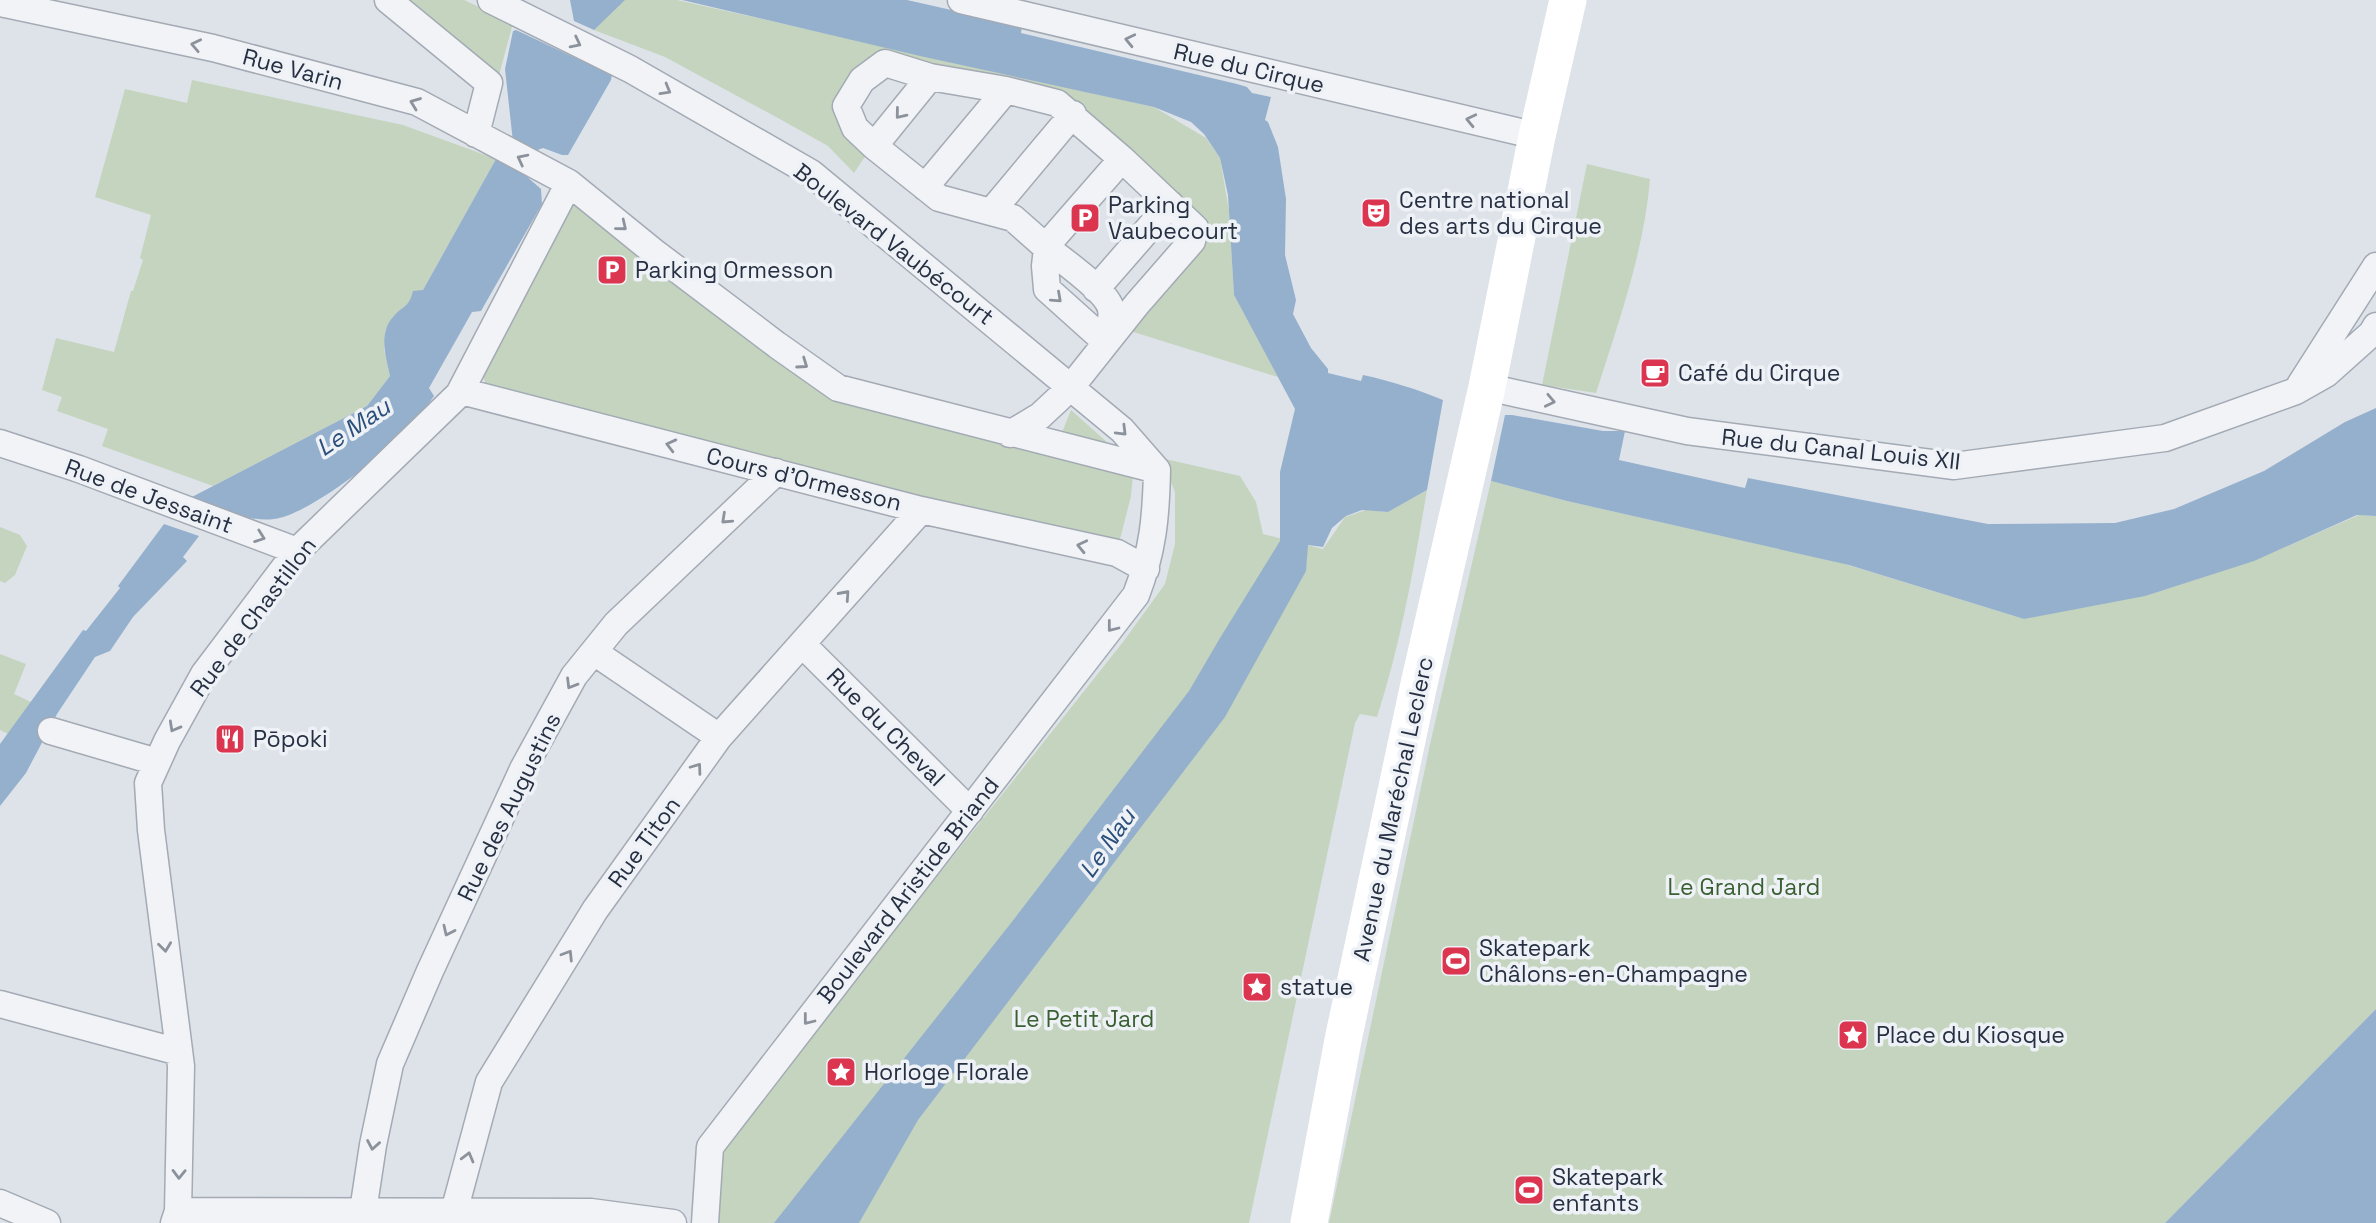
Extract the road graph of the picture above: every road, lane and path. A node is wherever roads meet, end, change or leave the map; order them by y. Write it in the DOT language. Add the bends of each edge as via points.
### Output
graph roads {
  1 [pos="388,0"];
  2 [pos="491,0"];
  3 [pos="961,0"];
  4 [pos="1568,0"];
  5 [pos="0,3"];
  6 [pos="930,77"];
  7 [pos="1006,90"];
  8 [pos="1073,114"];
  9 [pos="475,134"];
  10 [pos="1538,136"];
  11 [pos="874,146"];
  12 [pos="1122,159"];
  13 [pos="569,183"];
  14 [pos="926,187"];
  15 [pos="1170,204"];
  16 [pos="991,212"];
  17 [pos="1047,247"];
  18 [pos="2376,266"];
  19 [pos="1098,291"];
  20 [pos="1137,304"];
  21 [pos="2376,326"];
  22 [pos="1106,342"];
  23 [pos="1071,387"];
  24 [pos="1487,387"];
  25 [pos="461,391"];
  26 [pos="2296,391"];
  27 [pos="1010,434"];
  28 [pos="0,443"];
  29 [pos="1047,443"];
  30 [pos="1157,470"];
  31 [pos="776,472"];
  32 [pos="921,509"];
  33 [pos="297,551"];
  34 [pos="1146,569"];
  35 [pos="802,643"];
  36 [pos="594,652"];
  37 [pos="51,731"];
  38 [pos="719,737"];
  39 [pos="157,762"];
  40 [pos="970,811"];
  41 [pos="0,1004"];
  42 [pos="179,1052"];
  43 [pos="0,1203"];
  44 [pos="363,1211"];
  45 [pos="176,1217"];
  46 [pos="452,1217"];
  47 [pos="47,1223"];
  48 [pos="673,1223"];
  49 [pos="705,1223"];
  50 [pos="1309,1223"];
  1 -- 9 [label="street" via="489,83"];
  2 -- 23 [label="street, Boulevard Vaubécourt, one-way" via="606,58 811,173"];
  10 -- 3 [label="street, Rue du Cirque, one-way"];
  4 -- 10 [label="main road"];
  9 -- 5 [label="street, Rue Varin, one-way" via="417,102 213,48"];
  6 -- 7 [label="street"];
  6 -- 11 [label="street, one-way"];
  6 -- 11 [label="street" via="885,63 862,80 846,106 855,128"];
  7 -- 8 [label="street" via="1057,103"];
  7 -- 14 [label="street"];
  8 -- 12 [label="street"];
  8 -- 16 [label="street"];
  13 -- 9 [label="street, Rue Varin, one-way"];
  10 -- 24 [label="main road"];
  11 -- 14 [label="street"];
  12 -- 15 [label="street"];
  12 -- 17 [label="street"];
  13 -- 25 [label="street, Rue de Chastillon"];
  13 -- 27 [label="street, one-way" via="838,388"];
  14 -- 16 [label="street" via="939,198"];
  15 -- 19 [label="street"];
  15 -- 20 [label="street" via="1195,228 1192,241"];
  16 -- 17 [label="street" via="1013,218"];
  17 -- 19 [label="street"];
  17 -- 22 [label="street, one-way" via="1047,289"];
  18 -- 26 [label="street"];
  19 -- 20 [label="street" via="1116,302"];
  19 -- 22 [label="street" via="1110,305"];
  20 -- 22 [label="street"];
  21 -- 26 [label="street, Rue du Canal Louis XII" via="2326,374"];
  22 -- 23 [label="street"];
  23 -- 27 [label="street" via="1040,416"];
  23 -- 29 [label="street"];
  23 -- 30 [label="street, Boulevard Vaubécourt, one-way" via="1122,430"];
  24 -- 26 [label="street, Rue du Canal Louis XII, one-way" via="1687,431 1954,466 2165,438"];
  24 -- 50 [label="main road, Avenue du Maréchal Leclerc" via="1343,1040"];
  31 -- 25 [label="street, Cours d'Ormesson, one-way"];
  25 -- 33 [label="street, Rue de Chastillon"];
  27 -- 29 [label="street"];
  28 -- 33 [label="street, Rue de Jessaint, one-way"];
  29 -- 30 [label="street"];
  30 -- 34 [label="street" via="1156,520"];
  31 -- 32 [label="street, Cours d'Ormesson"];
  31 -- 36 [label="street, Rue des Augustins, one-way" via="616,624"];
  34 -- 32 [label="street, Cours d'Ormesson, one-way" via="1117,553"];
  35 -- 32 [label="street, Rue Titon, one-way"];
  33 -- 39 [label="street, Rue de Chastillon, one-way" via="204,674"];
  34 -- 40 [label="street, Boulevard Aristide Briand, one-way" via="1136,595"];
  35 -- 38 [label="street, Rue Titon"];
  35 -- 40 [label="street, Rue du Cheval"];
  36 -- 38 [label="street"];
  36 -- 44 [label="street, Rue des Augustins, one-way" via="575,676 523,769 390,1064"];
  37 -- 39 [label="street"];
  46 -- 38 [label="street, Rue Titon, one-way" via="489,1082 595,910"];
  39 -- 42 [label="street, Rue de Chastillon, one-way" via="148,783 151,830"];
  40 -- 49 [label="street, Boulevard Aristide Briand, one-way" via="710,1147"];
  41 -- 42 [label="street"];
  42 -- 45 [label="street, Rue de Chastillon, one-way"];
  43 -- 47 [label="street"];
  44 -- 45 [label="street"];
  44 -- 46 [label="street"];
  46 -- 48 [label="street" via="591,1212"];
}
